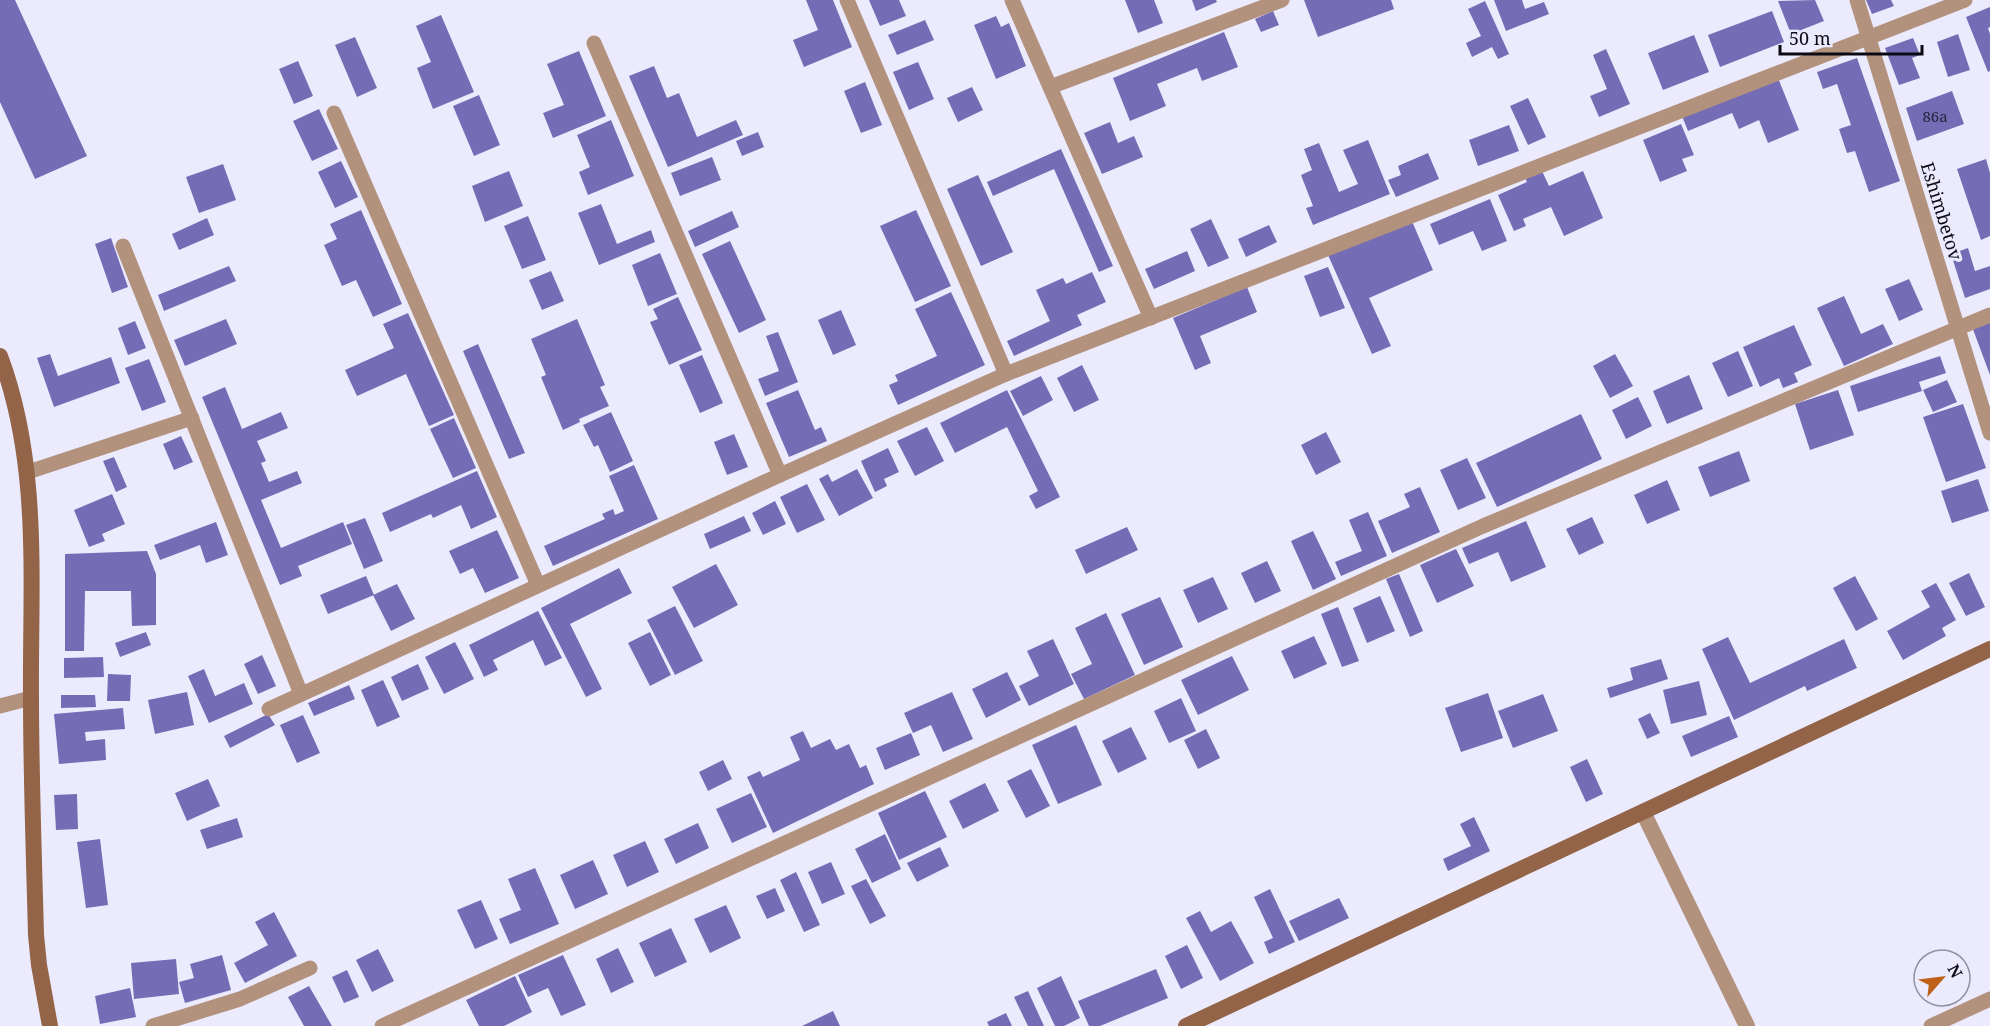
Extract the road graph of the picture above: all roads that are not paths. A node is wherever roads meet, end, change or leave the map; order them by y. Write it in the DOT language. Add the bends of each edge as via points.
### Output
graph roads {
  1 [pos="847,0"];
  2 [pos="1012,0"];
  3 [pos="1282,0"];
  4 [pos="1857,0"];
  5 [pos="1965,0"];
  6 [pos="1870,37"];
  7 [pos="594,43"];
  8 [pos="1050,87"];
  9 [pos="334,113"];
  10 [pos="123,246"];
  11 [pos="1990,315"];
  12 [pos="1151,318"];
  13 [pos="1957,328"];
  14 [pos="0,356"];
  15 [pos="1006,374"];
  16 [pos="192,418"];
  17 [pos="1990,433"];
  18 [pos="28,472"];
  19 [pos="780,475"];
  20 [pos="538,585"];
  21 [pos="1990,649"];
  22 [pos="301,694"];
  23 [pos="31,698"];
  24 [pos="0,706"];
  25 [pos="269,709"];
  26 [pos="1643,812"];
  27 [pos="310,968"];
  28 [pos="1990,999"];
  29 [pos="50,1026"];
  30 [pos="153,1026"];
  31 [pos="382,1026"];
  32 [pos="1186,1026"];
  33 [pos="1747,1026"];
  34 [pos="1931,1026"];
  1 -- 15 [label="street"];
  2 -- 8 [label="street"];
  3 -- 8 [label="street"];
  4 -- 6 [label="street, Eshimbetov"];
  5 -- 6 [label="street"];
  6 -- 12 [label="street"];
  6 -- 13 [label="street, Eshimbetov"];
  7 -- 19 [label="street"];
  8 -- 12 [label="street"];
  9 -- 20 [label="street"];
  10 -- 16 [label="street"];
  11 -- 13 [label="street"];
  12 -- 15 [label="street"];
  13 -- 17 [label="street, Eshimbetov"];
  13 -- 31 [label="street" via="1483,526"];
  14 -- 18 [label="main road" via="14,398"];
  15 -- 19 [label="street"];
  16 -- 18 [label="street"];
  16 -- 22 [label="street"];
  18 -- 23 [label="main road"];
  19 -- 20 [label="street"];
  20 -- 22 [label="street"];
  21 -- 26 [label="main road"];
  22 -- 25 [label="street"];
  23 -- 24 [label="street"];
  23 -- 29 [label="main road" via="36,935"];
  26 -- 32 [label="main road"];
  26 -- 33 [label="street"];
  27 -- 30 [label="street" via="240,999"];
  28 -- 34 [label="street"];
}
